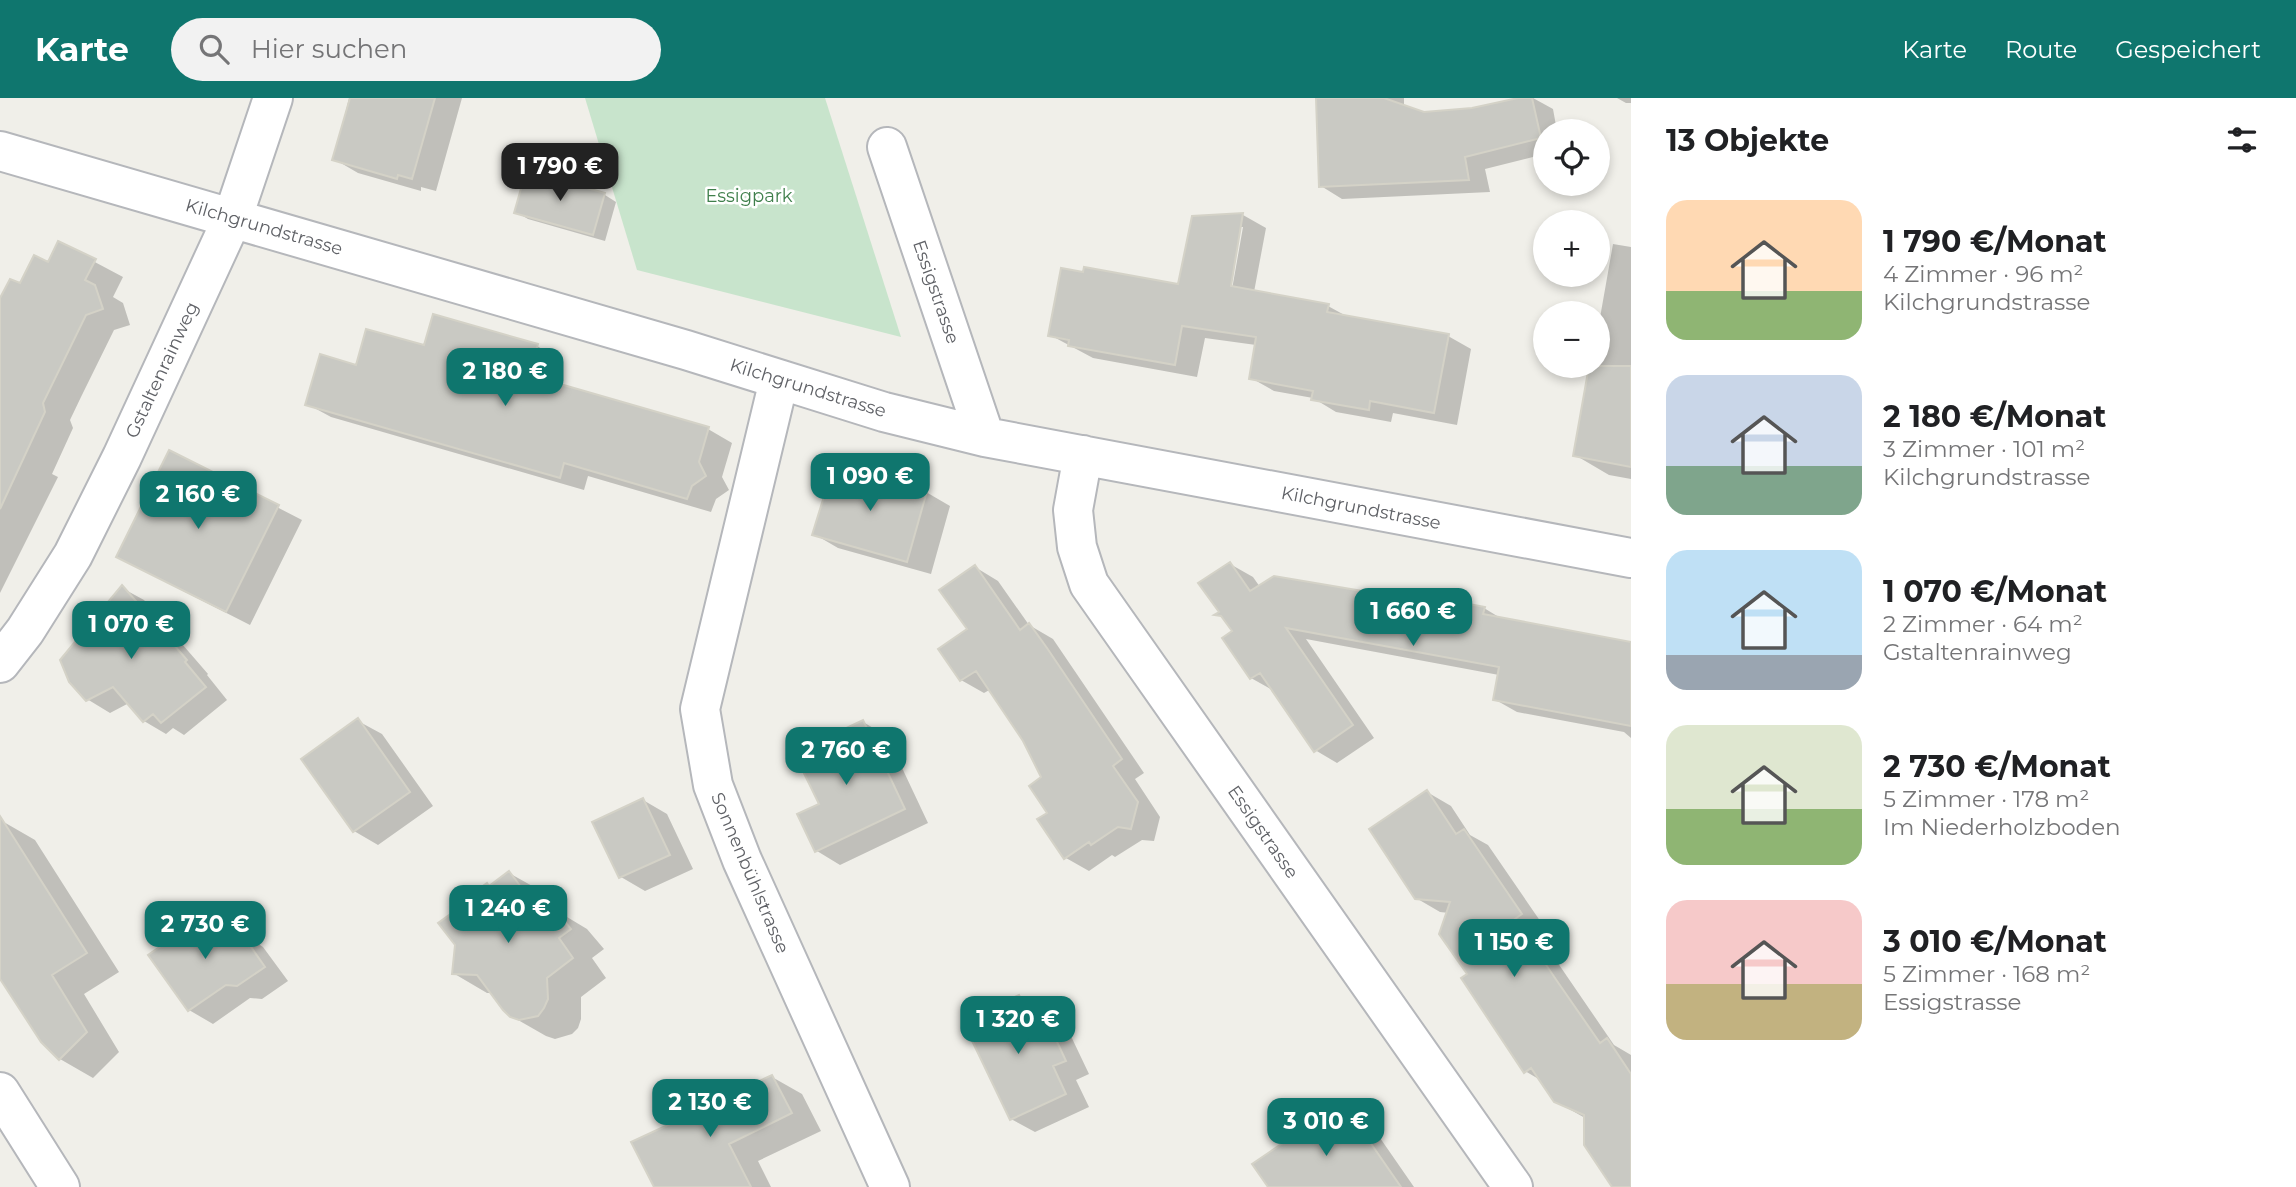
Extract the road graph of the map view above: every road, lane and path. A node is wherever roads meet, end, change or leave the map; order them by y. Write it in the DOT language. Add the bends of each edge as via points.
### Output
graph roads {
  1 [pos="273,98"];
  2 [pos="887,147"];
  3 [pos="0,151"];
  4 [pos="233,217"];
  5 [pos="779,380"];
  6 [pos="985,437"];
  7 [pos="1083,455"];
  8 [pos="1631,558"];
  9 [pos="0,663"];
  10 [pos="0,1092"];
  11 [pos="60,1187"];
  12 [pos="890,1187"];
  13 [pos="1513,1187"];
  1 -- 4 [label="street, Gstaltenrainweg"];
  2 -- 6 [label="street, Essigstrasse"];
  3 -- 4 [label="street, Kilchgrundstrasse"];
  4 -- 5 [label="street, Kilchgrundstrasse"];
  4 -- 9 [label="street, Gstaltenrainweg" via="73,555"];
  5 -- 6 [label="street, Kilchgrundstrasse"];
  5 -- 12 [label="street, Sonnenbühlstrasse" via="700,709 713,785 742,860"];
  6 -- 7 [label="street, Kilchgrundstrasse"];
  7 -- 8 [label="street, Kilchgrundstrasse"];
  7 -- 13 [label="street, Essigstrasse" via="1073,510 1077,547 1089,584"];
  10 -- 11 [label="street"];
}
